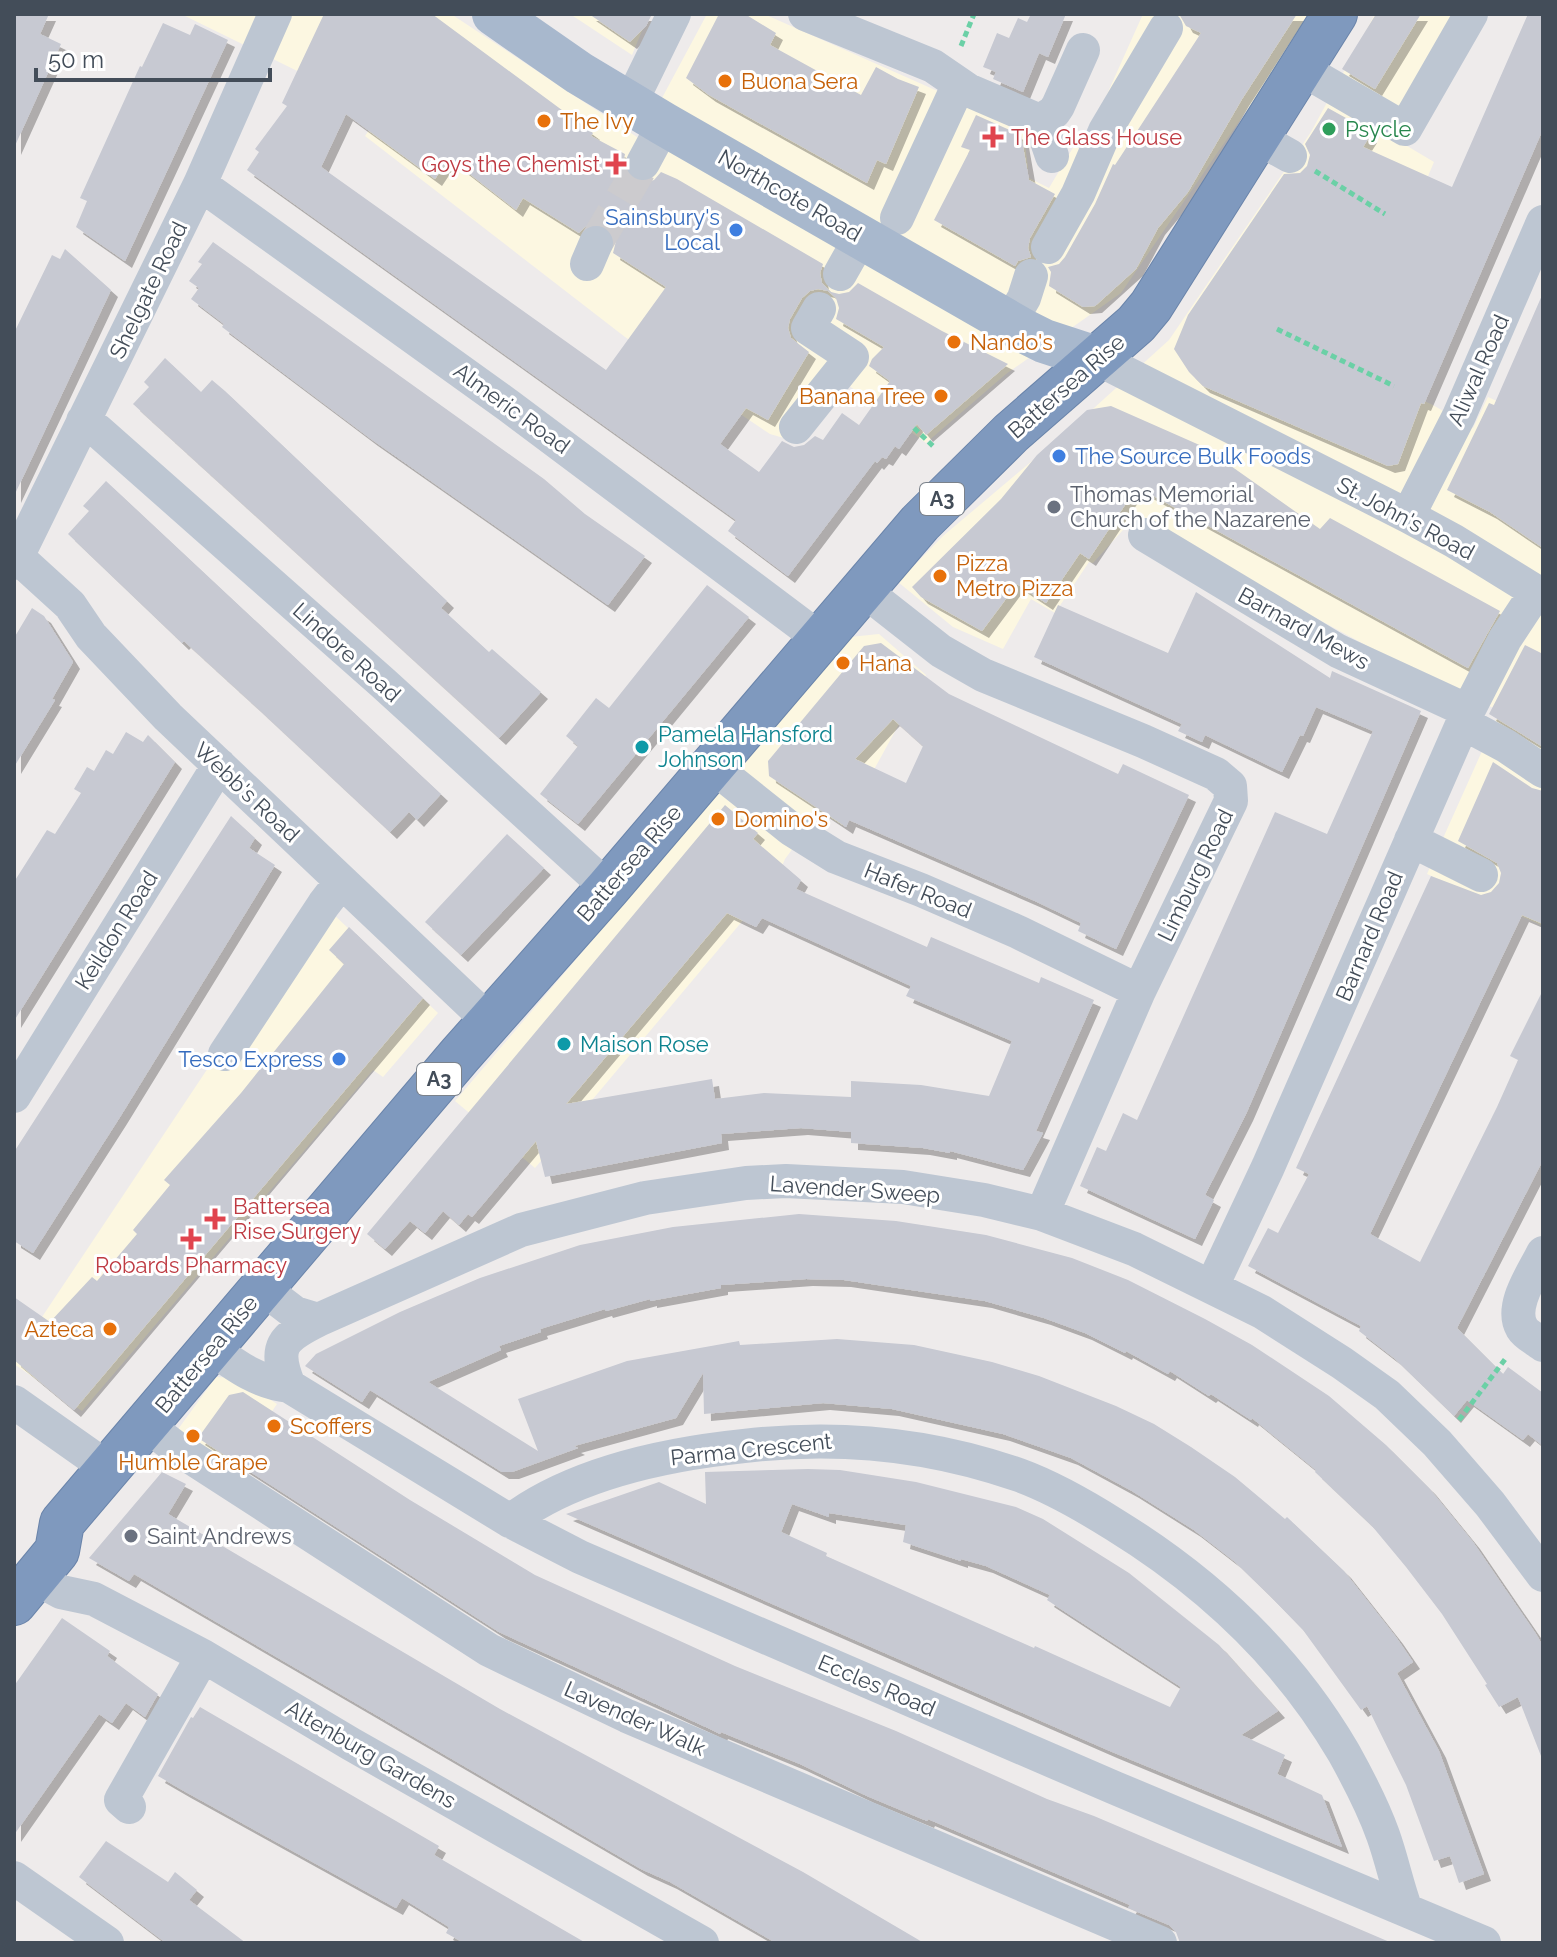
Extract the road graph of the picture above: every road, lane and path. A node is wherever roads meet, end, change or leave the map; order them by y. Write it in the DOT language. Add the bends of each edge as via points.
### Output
graph roads {
  1 [pos="275,14"];
  2 [pos="494,14"];
  3 [pos="674,14"];
  4 [pos="805,14"];
  5 [pos="1335,14"];
  6 [pos="1471,14"];
  7 [pos="1166,28"];
  8 [pos="1083,50"];
  9 [pos="1300,68"];
  10 [pos="959,84"];
  11 [pos="647,114"];
  12 [pos="1040,121"];
  13 [pos="1273,146"];
  14 [pos="1052,156"];
  15 [pos="643,163"];
  16 [pos="200,184"];
  17 [pos="1385,214"];
  18 [pos="1543,222"];
  19 [pos="879,227"];
  20 [pos="840,274"];
  21 [pos="819,309"];
  22 [pos="1010,322"];
  23 [pos="1277,329"];
  24 [pos="1096,358"];
  25 [pos="1394,386"];
  26 [pos="83,421"];
  27 [pos="796,427"];
  28 [pos="914,428"];
  29 [pos="935,448"];
  30 [pos="1408,516"];
  31 [pos="1145,535"];
  32 [pos="15,558"];
  33 [pos="862,589"];
  34 [pos="1540,594"];
  35 [pos="819,638"];
  36 [pos="1465,717"];
  37 [pos="219,765"];
  38 [pos="712,766"];
  39 [pos="1543,771"];
  40 [pos="1411,840"];
  41 [pos="1481,875"];
  42 [pos="341,882"];
  43 [pos="608,888"];
  44 [pos="1139,991"];
  45 [pos="489,1021"];
  46 [pos="225,1054"];
  47 [pos="14,1096"];
  48 [pos="1042,1214"];
  49 [pos="1543,1253"];
  50 [pos="1212,1286"];
  51 [pos="261,1287"];
  52 [pos="318,1320"];
  53 [pos="1533,1337"];
  54 [pos="211,1348"];
  55 [pos="289,1386"];
  56 [pos="14,1402"];
  57 [pos="146,1425"];
  58 [pos="1437,1443"];
  59 [pos="109,1469"];
  60 [pos="510,1521"];
  61 [pos="1543,1575"];
  62 [pos="21,1579"];
  63 [pos="203,1656"];
  64 [pos="129,1807"];
  65 [pos="14,1878"];
  66 [pos="1406,1910"];
  67 [pos="107,1943"];
  68 [pos="702,1943"];
  69 [pos="1160,1943"];
  70 [pos="1484,1943"];
  1 -- 16 [label="street, Shelgate Road"];
  2 -- 11 [label="main road, Northcote Road"];
  3 -- 11 [label="street"];
  4 -- 10 [label="street" via="933,66"];
  5 -- 9 [label="highway, Battersea Rise / A3"];
  6 -- 9 [label="street" via="1405,129"];
  7 -- 22 [label="street" via="1102,135 1078,194"];
  8 -- 12 [label="street" via="1058,106"];
  9 -- 13 [label="highway, Battersea Rise / A3"];
  10 -- 12 [label="street"];
  10 -- 19 [label="street"];
  11 -- 15 [label="street"];
  11 -- 19 [label="main road, Northcote Road"];
  12 -- 14 [label="street"];
  13 -- 17 [label="path"];
  13 -- 24 [label="highway, Battersea Rise / A3" via="1136,324"];
  16 -- 26 [label="street, Shelgate Road"];
  16 -- 35 [label="street, Almeric Road"];
  18 -- 30 [label="street, Aliwal Road"];
  19 -- 20 [label="street"];
  19 -- 22 [label="main road, Northcote Road"];
  21 -- 27 [label="street" via="808,328 852,357"];
  22 -- 24 [label="main road, Northcote Road" via="1044,341"];
  23 -- 25 [label="path"];
  24 -- 30 [label="street, St. John's Road"];
  24 -- 33 [label="highway, Battersea Rise / A3" via="964,477"];
  26 -- 32 [label="street, Shelgate Road"];
  26 -- 43 [label="street, Lindore Road"];
  28 -- 29 [label="path"];
  30 -- 34 [label="street, St. John's Road"];
  31 -- 36 [label="street, Barnard Mews" via="1338,651"];
  32 -- 37 [label="street, Webb's Road" via="70,605 115,663"];
  33 -- 35 [label="highway, Battersea Rise / A3"];
  33 -- 44 [label="street, Limburg Road" via="941,651 983,675 1143,741 1216,774 1230,786 1231,801"];
  34 -- 36 [label="street, Barnard Road" via="1505,639"];
  35 -- 38 [label="highway, Battersea Rise / A3"];
  36 -- 39 [label="street, Barnard Mews"];
  36 -- 40 [label="street, Barnard Road"];
  37 -- 42 [label="street, Webb's Road"];
  37 -- 47 [label="street, Keildon Road"];
  38 -- 43 [label="highway, Battersea Rise / A3"];
  38 -- 44 [label="street, Hafer Road" via="791,829 836,857 1018,932"];
  40 -- 41 [label="street"];
  40 -- 50 [label="street, Barnard Road"];
  42 -- 45 [label="street, Webb's Road"];
  42 -- 46 [label="street"];
  43 -- 45 [label="highway, Battersea Rise / A3"];
  44 -- 48 [label="street, Limburg Road"];
  45 -- 51 [label="highway, Battersea Rise / A3"];
  48 -- 50 [label="street, Lavender Sweep"];
  48 -- 52 [label="street, Lavender Sweep" via="903,1187 786,1181 704,1189 645,1198 521,1230"];
  49 -- 53 [label="street" via="1521,1298 1519,1315"];
  50 -- 58 [label="street, Lavender Sweep" via="1367,1379"];
  51 -- 52 [label="street" via="295,1313"];
  51 -- 54 [label="highway, Battersea Rise / A3"];
  52 -- 55 [label="street" via="297,1331 280,1351"];
  53 -- 58 [label="path" via="1514,1347"];
  54 -- 55 [label="street, Eccles Road" via="256,1378"];
  54 -- 57 [label="highway, Battersea Rise / A3"];
  55 -- 60 [label="street, Eccles Road"];
  56 -- 59 [label="street"];
  57 -- 59 [label="highway, Battersea Rise / A3"];
  57 -- 69 [label="street, Lavender Walk" via="489,1650 627,1716"];
  58 -- 61 [label="street, Lavender Sweep"];
  59 -- 62 [label="highway, Battersea Rise / A3" via="62,1523 57,1551"];
  60 -- 66 [label="street, Eccles Road" via="676,1600"];
  60 -- 66 [label="street, Parma Crescent" via="536,1503 623,1469 691,1451 770,1443 880,1444 1021,1476 1092,1510 1151,1547 1264,1643 1350,1765 1384,1838"];
  62 -- 63 [label="street, Altenburg Gardens" via="94,1599"];
  63 -- 64 [label="street" via="121,1800"];
  63 -- 68 [label="street, Altenburg Gardens"];
  65 -- 67 [label="street"];
  66 -- 70 [label="street, Eccles Road"];
}
